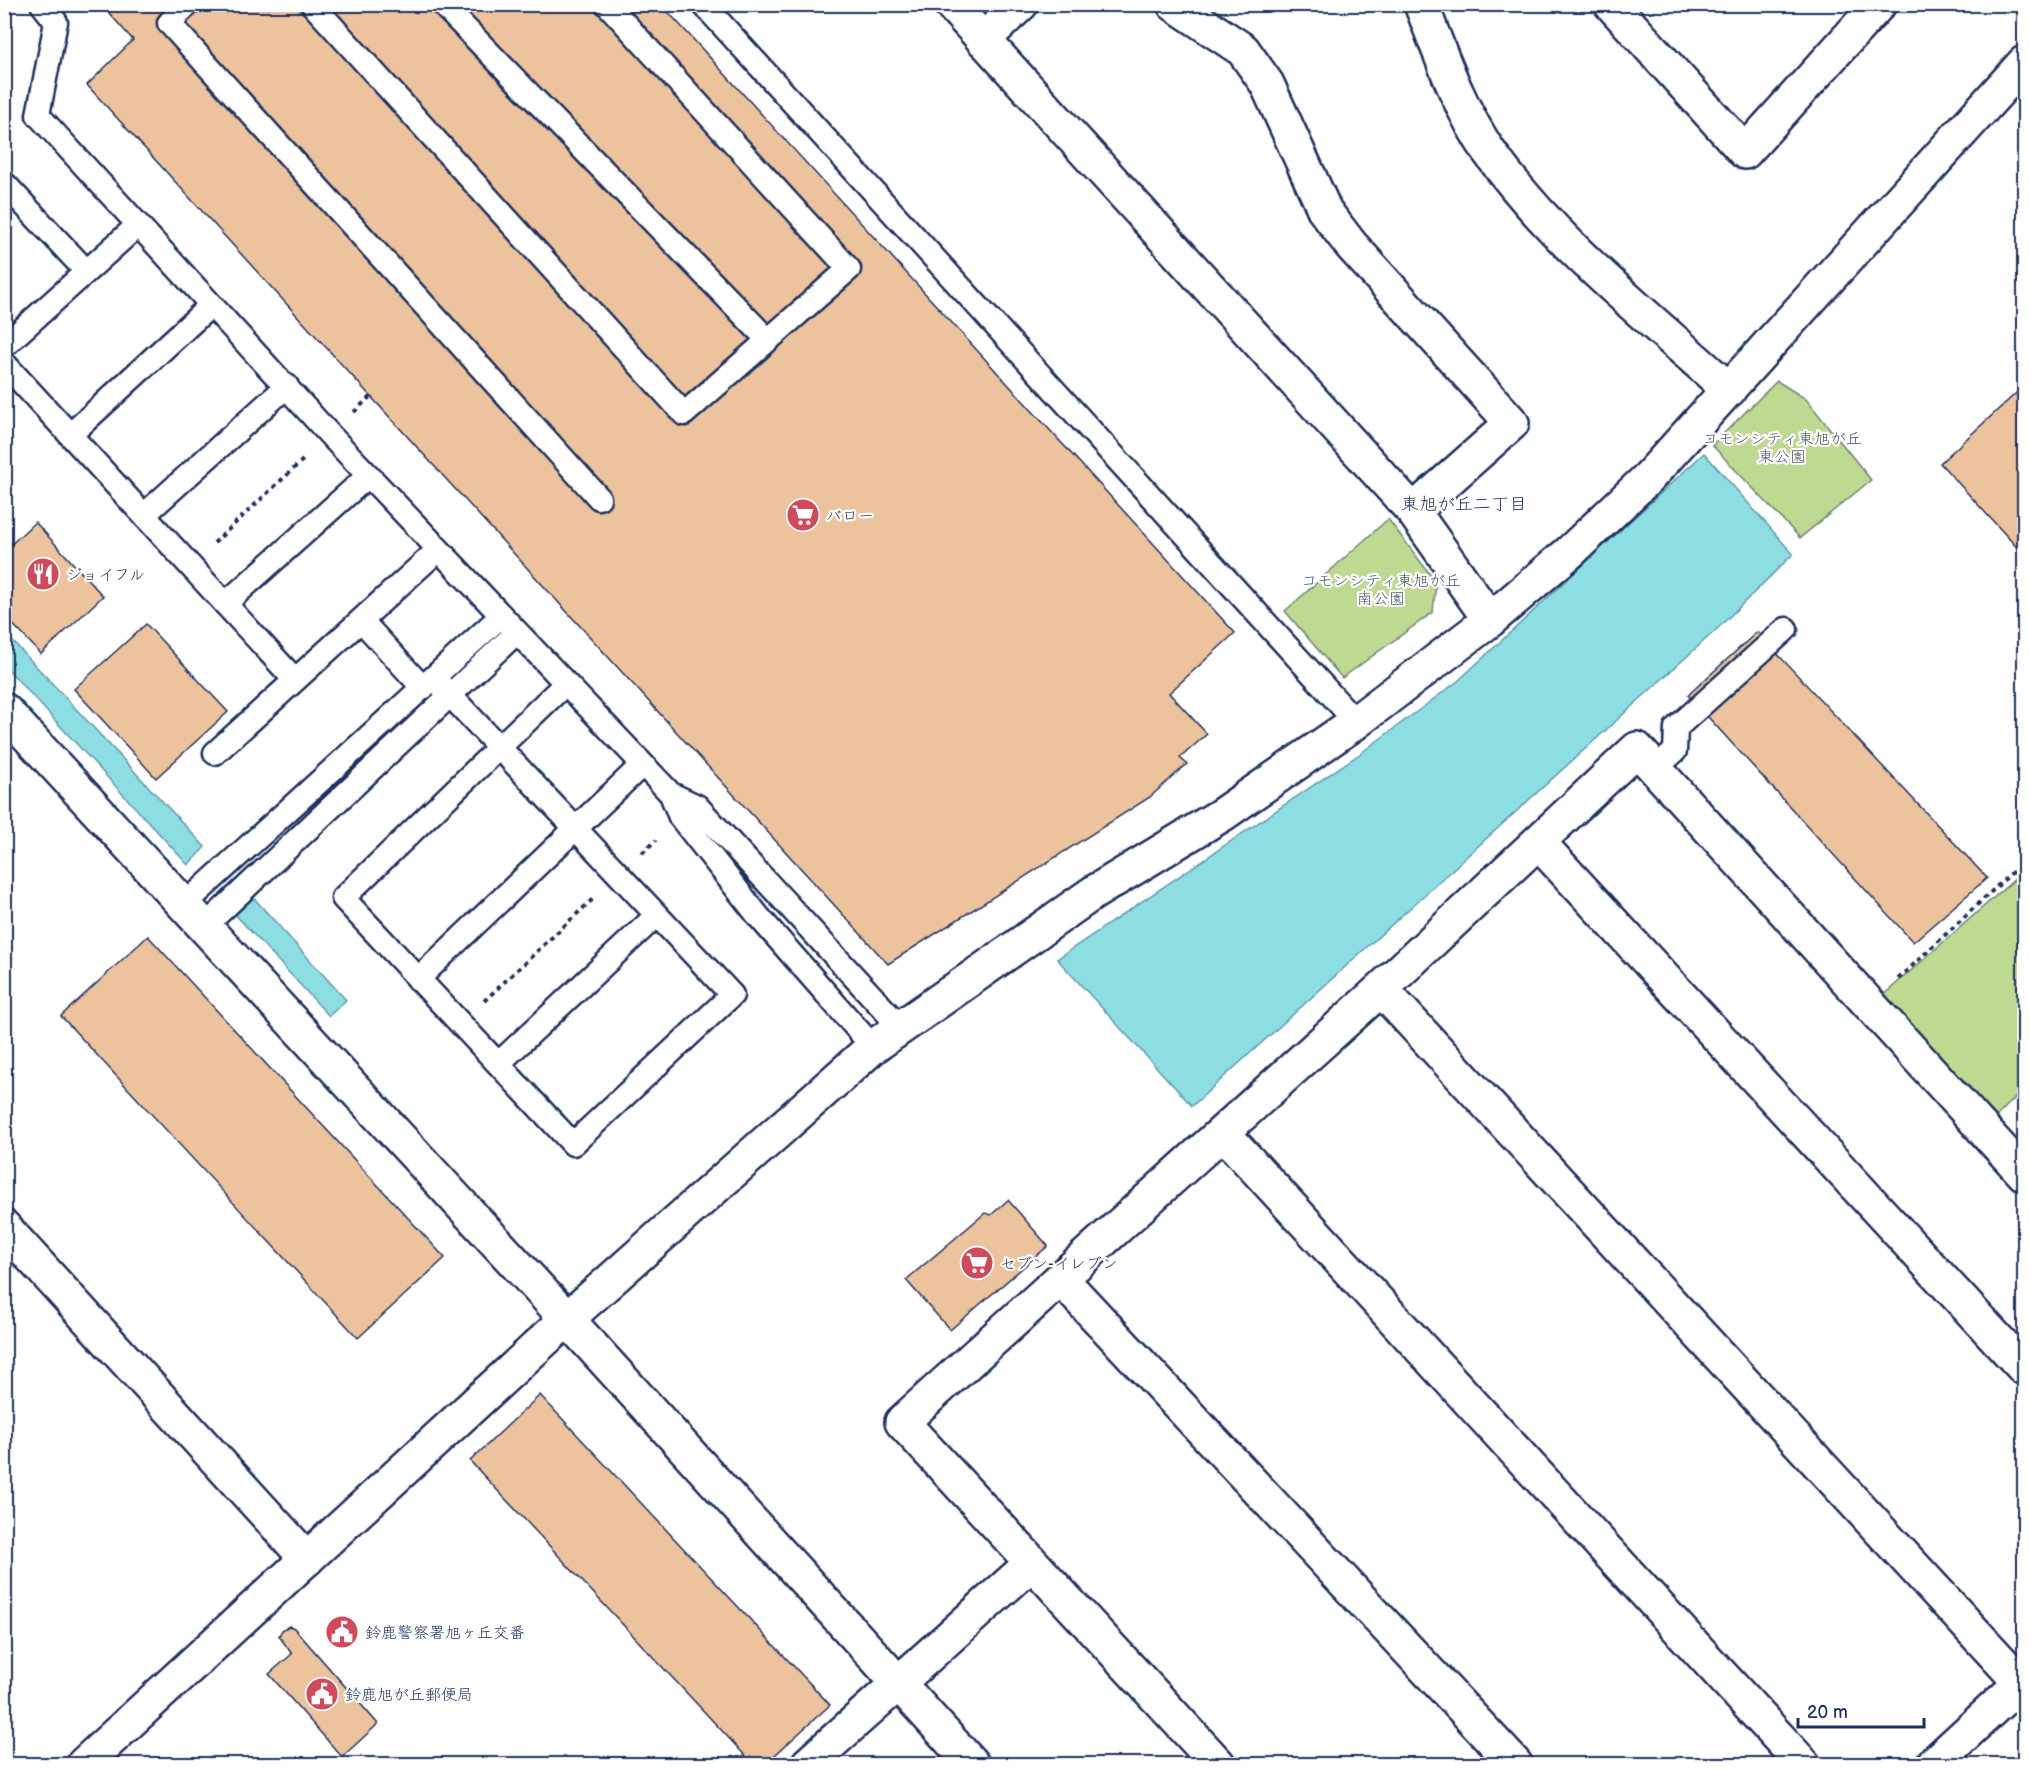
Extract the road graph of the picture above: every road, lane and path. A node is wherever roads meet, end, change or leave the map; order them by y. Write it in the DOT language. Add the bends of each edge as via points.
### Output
graph roads {
  1 [pos="42,4"];
  2 [pos="188,4"];
  3 [pos="312,4"];
  4 [pos="442,4"];
  5 [pos="607,4"];
  6 [pos="703,4"];
  7 [pos="951,4"];
  8 [pos="1020,4"];
  9 [pos="1174,4"];
  10 [pos="1420,4"];
  11 [pos="1611,4"];
  12 [pos="1879,4"];
  13 [pos="983,40"];
  14 [pos="2025,63"];
  15 [pos="4,183"];
  16 [pos="138,225"];
  17 [pos="87,271"];
  18 [pos="211,305"];
  19 [pos="768,340"];
  20 [pos="4,346"];
  21 [pos="4,363"];
  22 [pos="286,386"];
  23 [pos="1730,390"];
  24 [pos="371,396"];
  25 [pos="70,435"];
  26 [pos="330,435"];
  27 [pos="368,476"];
  28 [pos="599,498"];
  29 [pos="1413,512"];
  30 [pos="144,515"];
  31 [pos="438,550"];
  32 [pos="189,566"];
  33 [pos="225,604"];
  34 [pos="501,616"];
  35 [pos="361,620"];
  36 [pos="1490,620"];
  37 [pos="1786,629"];
  38 [pos="516,633"];
  39 [pos="295,680"];
  40 [pos="429,683"];
  41 [pos="565,684"];
  42 [pos="450,694"];
  43 [pos="4,710"];
  44 [pos="1356,722"];
  45 [pos="500,747"];
  46 [pos="215,753"];
  47 [pos="642,765"];
  48 [pos="1655,769"];
  49 [pos="671,794"];
  50 [pos="576,828"];
  51 [pos="1539,843"];
  52 [pos="2025,861"];
  53 [pos="657,915"];
  54 [pos="195,916"];
  55 [pos="418,979"];
  56 [pos="1381,989"];
  57 [pos="1870,1004"];
  58 [pos="901,1028"];
  59 [pos="873,1047"];
  60 [pos="498,1064"];
  61 [pos="1223,1133"];
  62 [pos="2025,1174"];
  63 [pos="4,1227"];
  64 [pos="1062,1280"];
  65 [pos="567,1319"];
  66 [pos="2025,1368"];
  67 [pos="307,1559"];
  68 [pos="1032,1563"];
  69 [pos="2023,1682"];
  70 [pos="898,1685"];
  71 [pos="84,1764"];
  72 [pos="808,1764"];
  73 [pos="972,1764"];
  74 [pos="1218,1764"];
  75 [pos="1515,1764"];
  76 [pos="1803,1764"];
  77 [pos="1933,1764"];
  1 -- 16 [label="lane" via="56,22 38,115"];
  2 -- 28 [label="lane" via="169,23"];
  3 -- 19 [label="lane" via="684,414"];
  4 -- 19 [label="lane"];
  5 -- 19 [label="lane" via="849,269"];
  6 -- 44 [label="lane"];
  7 -- 13 [label="street"];
  8 -- 13 [label="street"];
  9 -- 29 [label="street" via="1243,50 1267,84 1325,211 1512,423"];
  10 -- 23 [label="street" via="1463,108 1490,152 1535,210"];
  11 -- 12 [label="street" via="1745,152"];
  13 -- 29 [label="street"];
  14 -- 23 [label="street"];
  15 -- 17 [label="lane"];
  16 -- 17 [label="lane"];
  16 -- 18 [label="lane"];
  17 -- 20 [label="lane"];
  18 -- 22 [label="lane"];
  18 -- 25 [label="lane"];
  21 -- 25 [label="lane"];
  22 -- 26 [label="lane"];
  22 -- 30 [label="lane"];
  23 -- 36 [label="street" via="1639,487"];
  24 -- 26 [label="path"];
  25 -- 30 [label="lane"];
  26 -- 27 [label="lane"];
  26 -- 32 [label="path"];
  27 -- 31 [label="lane"];
  27 -- 33 [label="lane"];
  29 -- 36 [label="street"];
  30 -- 32 [label="lane"];
  31 -- 34 [label="lane"];
  31 -- 35 [label="lane"];
  32 -- 33 [label="lane"];
  33 -- 39 [label="lane"];
  34 -- 38 [label="lane"];
  34 -- 40 [label="lane"];
  35 -- 39 [label="lane"];
  35 -- 40 [label="lane"];
  36 -- 44 [label="street"];
  37 -- 48 [label="lane" via="1676,728 1675,751"];
  38 -- 41 [label="lane"];
  38 -- 42 [label="lane"];
  39 -- 46 [label="lane"];
  40 -- 42 [label="lane"];
  40 -- 54 [label="lane"];
  41 -- 45 [label="lane"];
  41 -- 47 [label="lane"];
  42 -- 45 [label="lane"];
  42 -- 54 [label="lane"];
  43 -- 54 [label="street"];
  44 -- 58 [label="street" via="1223,814 1093,893"];
  45 -- 50 [label="lane"];
  45 -- 55 [label="lane" via="343,898"];
  47 -- 49 [label="lane"];
  47 -- 50 [label="lane"];
  48 -- 51 [label="street" via="1637,749"];
  48 -- 57 [label="street"];
  49 -- 58 [label="lane" via="697,806"];
  49 -- 59 [label="lane" via="680,818"];
  50 -- 53 [label="lane"];
  50 -- 55 [label="lane"];
  51 -- 56 [label="street"];
  51 -- 66 [label="street"];
  52 -- 57 [label="path"];
  53 -- 60 [label="lane"];
  53 -- 60 [label="lane" via="732,995 573,1143"];
  54 -- 65 [label="street"];
  55 -- 60 [label="lane"];
  56 -- 61 [label="street"];
  56 -- 69 [label="street"];
  57 -- 62 [label="street"];
  58 -- 59 [label="street"];
  59 -- 65 [label="street"];
  61 -- 64 [label="street"];
  61 -- 76 [label="street"];
  63 -- 67 [label="street"];
  64 -- 68 [label="street" via="902,1422"];
  64 -- 75 [label="street"];
  65 -- 67 [label="street"];
  65 -- 70 [label="street"];
  67 -- 71 [label="street"];
  68 -- 70 [label="street"];
  68 -- 74 [label="street"];
  69 -- 77 [label="street"];
  70 -- 72 [label="street"];
  70 -- 73 [label="street"];
}
